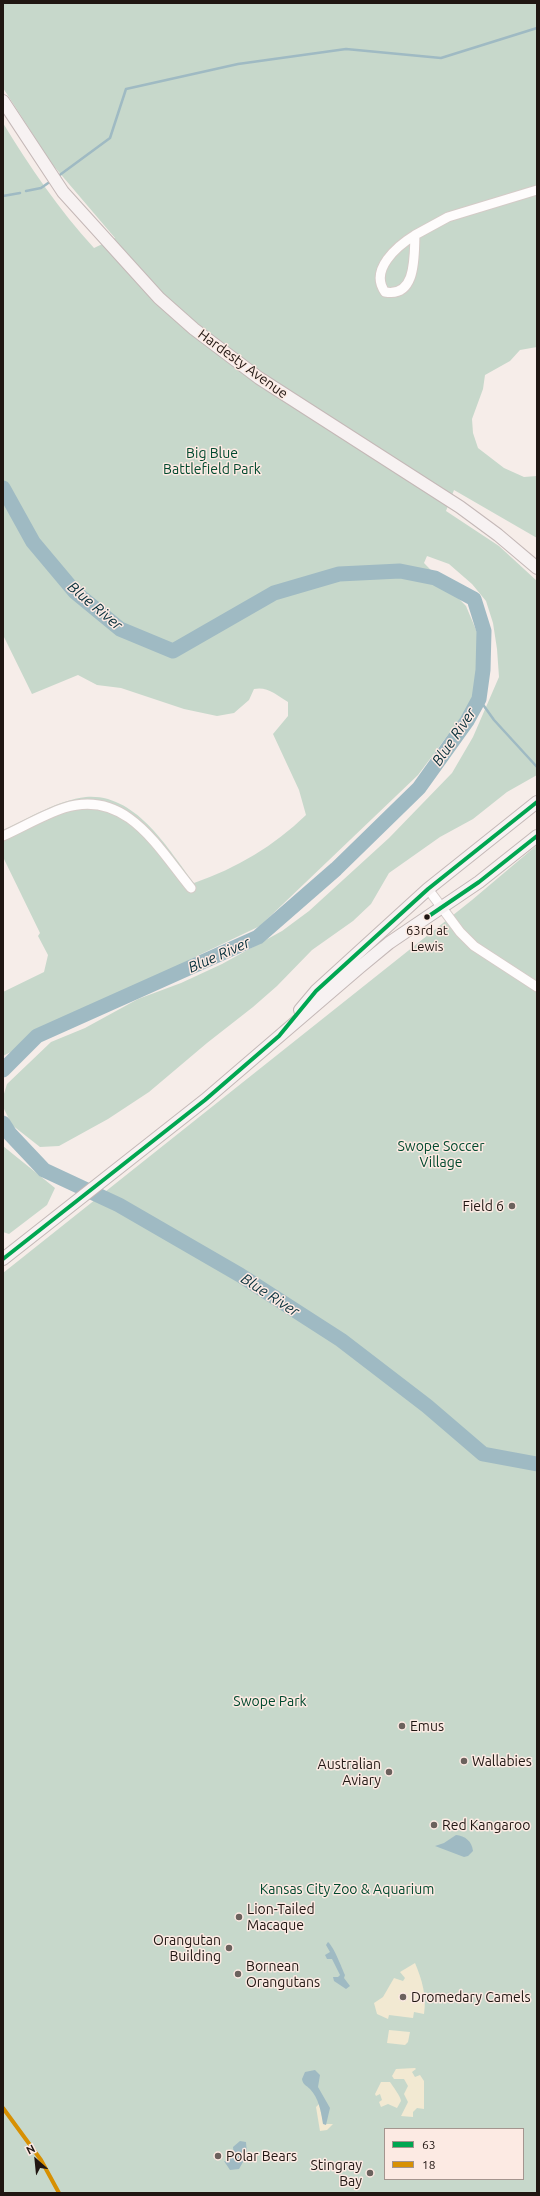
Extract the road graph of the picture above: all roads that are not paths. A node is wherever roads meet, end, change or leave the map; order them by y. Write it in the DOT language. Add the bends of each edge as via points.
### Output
graph roads {
  1 [pos="3,101"];
  2 [pos="537,190"];
  3 [pos="415,235"];
  4 [pos="537,568"];
  5 [pos="537,802"];
  6 [pos="3,836"];
  7 [pos="537,836"];
  8 [pos="191,888"];
  9 [pos="428,888"];
  10 [pos="442,907"];
  11 [pos="537,987"];
  12 [pos="280,1036"];
  13 [pos="3,1259"];
  1 -- 4 [label="main road, Hardesty Avenue" via="63,192 159,298 194,329 259,378 460,507"];
  2 -- 3 [label="street" via="448,217"];
  3 -- 3 [label="street" via="412,276 405,287 396,292 385,292 379,280 381,268 395,251"];
  5 -- 9 [label="main road"];
  6 -- 8 [label="street" via="65,808 84,804 111,808 139,824"];
  7 -- 10 [label="main road" via="479,882"];
  9 -- 10 [label="street"];
  9 -- 12 [label="main road" via="316,991"];
  10 -- 11 [label="street" via="474,946"];
  10 -- 12 [label="main road" via="360,967"];
  12 -- 13 [label="main road" via="205,1100"];
}
